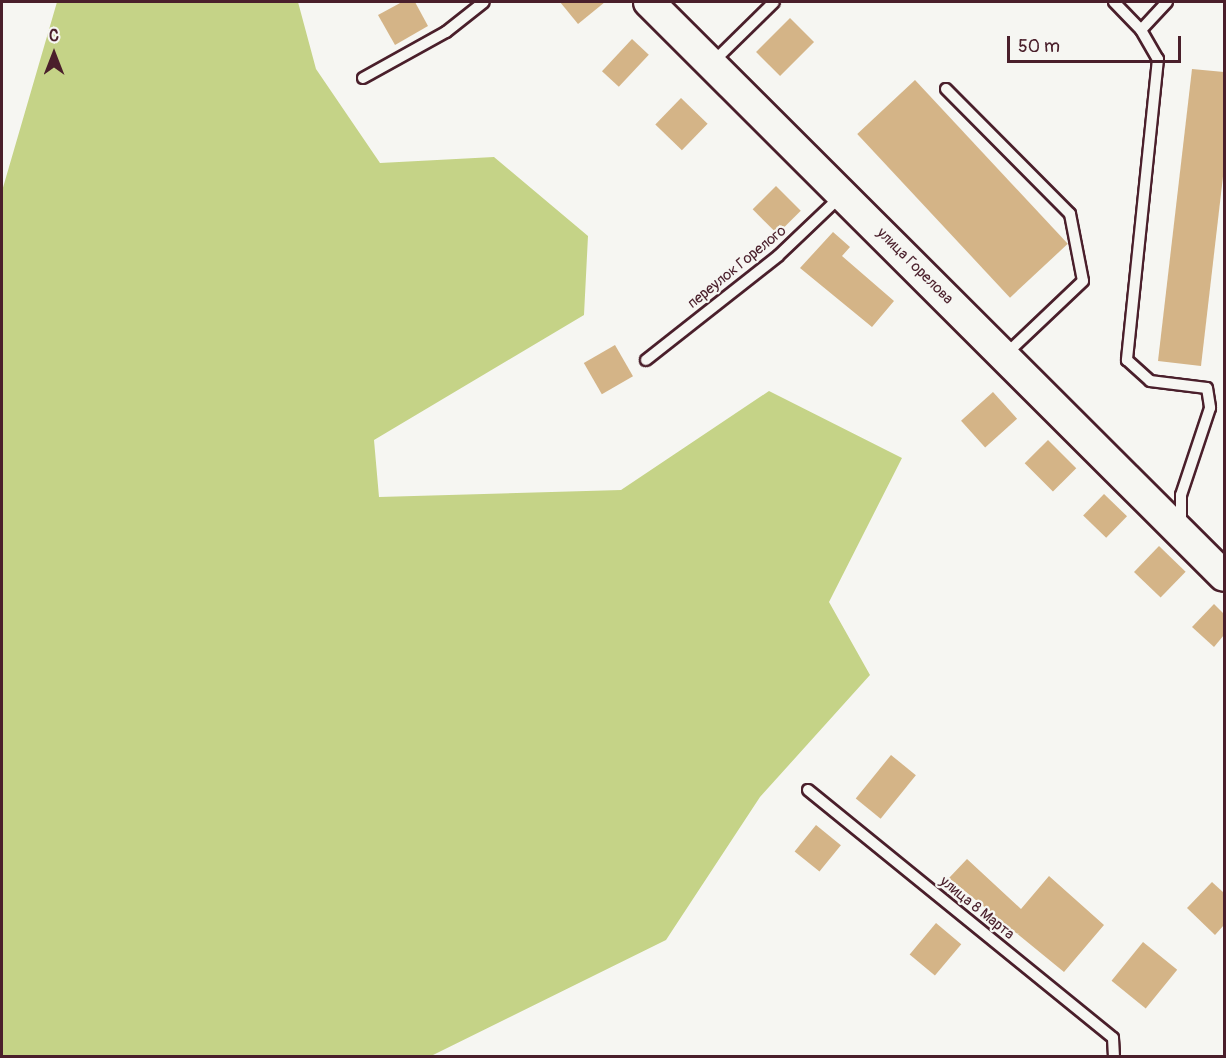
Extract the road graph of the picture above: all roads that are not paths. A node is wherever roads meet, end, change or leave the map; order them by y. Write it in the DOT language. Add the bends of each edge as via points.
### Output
graph roads {
  1 [pos="484,2"];
  2 [pos="649,2"];
  3 [pos="774,2"];
  4 [pos="1114,2"];
  5 [pos="1167,2"];
  6 [pos="1141,30"];
  7 [pos="711,64"];
  8 [pos="363,78"];
  9 [pos="946,89"];
  10 [pos="843,194"];
  11 [pos="1005,355"];
  12 [pos="646,360"];
  13 [pos="1181,531"];
  14 [pos="1224,576"];
  15 [pos="808,790"];
  16 [pos="1114,1056"];
  1 -- 8 [label="lane" via="446,32"];
  2 -- 7 [label="street, улица Горелова"];
  3 -- 7 [label="lane"];
  4 -- 6 [label="lane"];
  5 -- 6 [label="lane"];
  6 -- 13 [label="lane" via="1158,59 1127,360 1150,381 1207,388 1210,408 1181,495"];
  7 -- 10 [label="street, улица Горелова"];
  9 -- 11 [label="lane" via="1070,214 1083,281"];
  10 -- 11 [label="street, улица Горелова"];
  10 -- 12 [label="lane, переулок Горелого" via="778,256"];
  11 -- 13 [label="street, улица Горелова"];
  13 -- 14 [label="street, улица Горелова"];
  15 -- 16 [label="lane, улица 8 Марта" via="1113,1038"];
}
